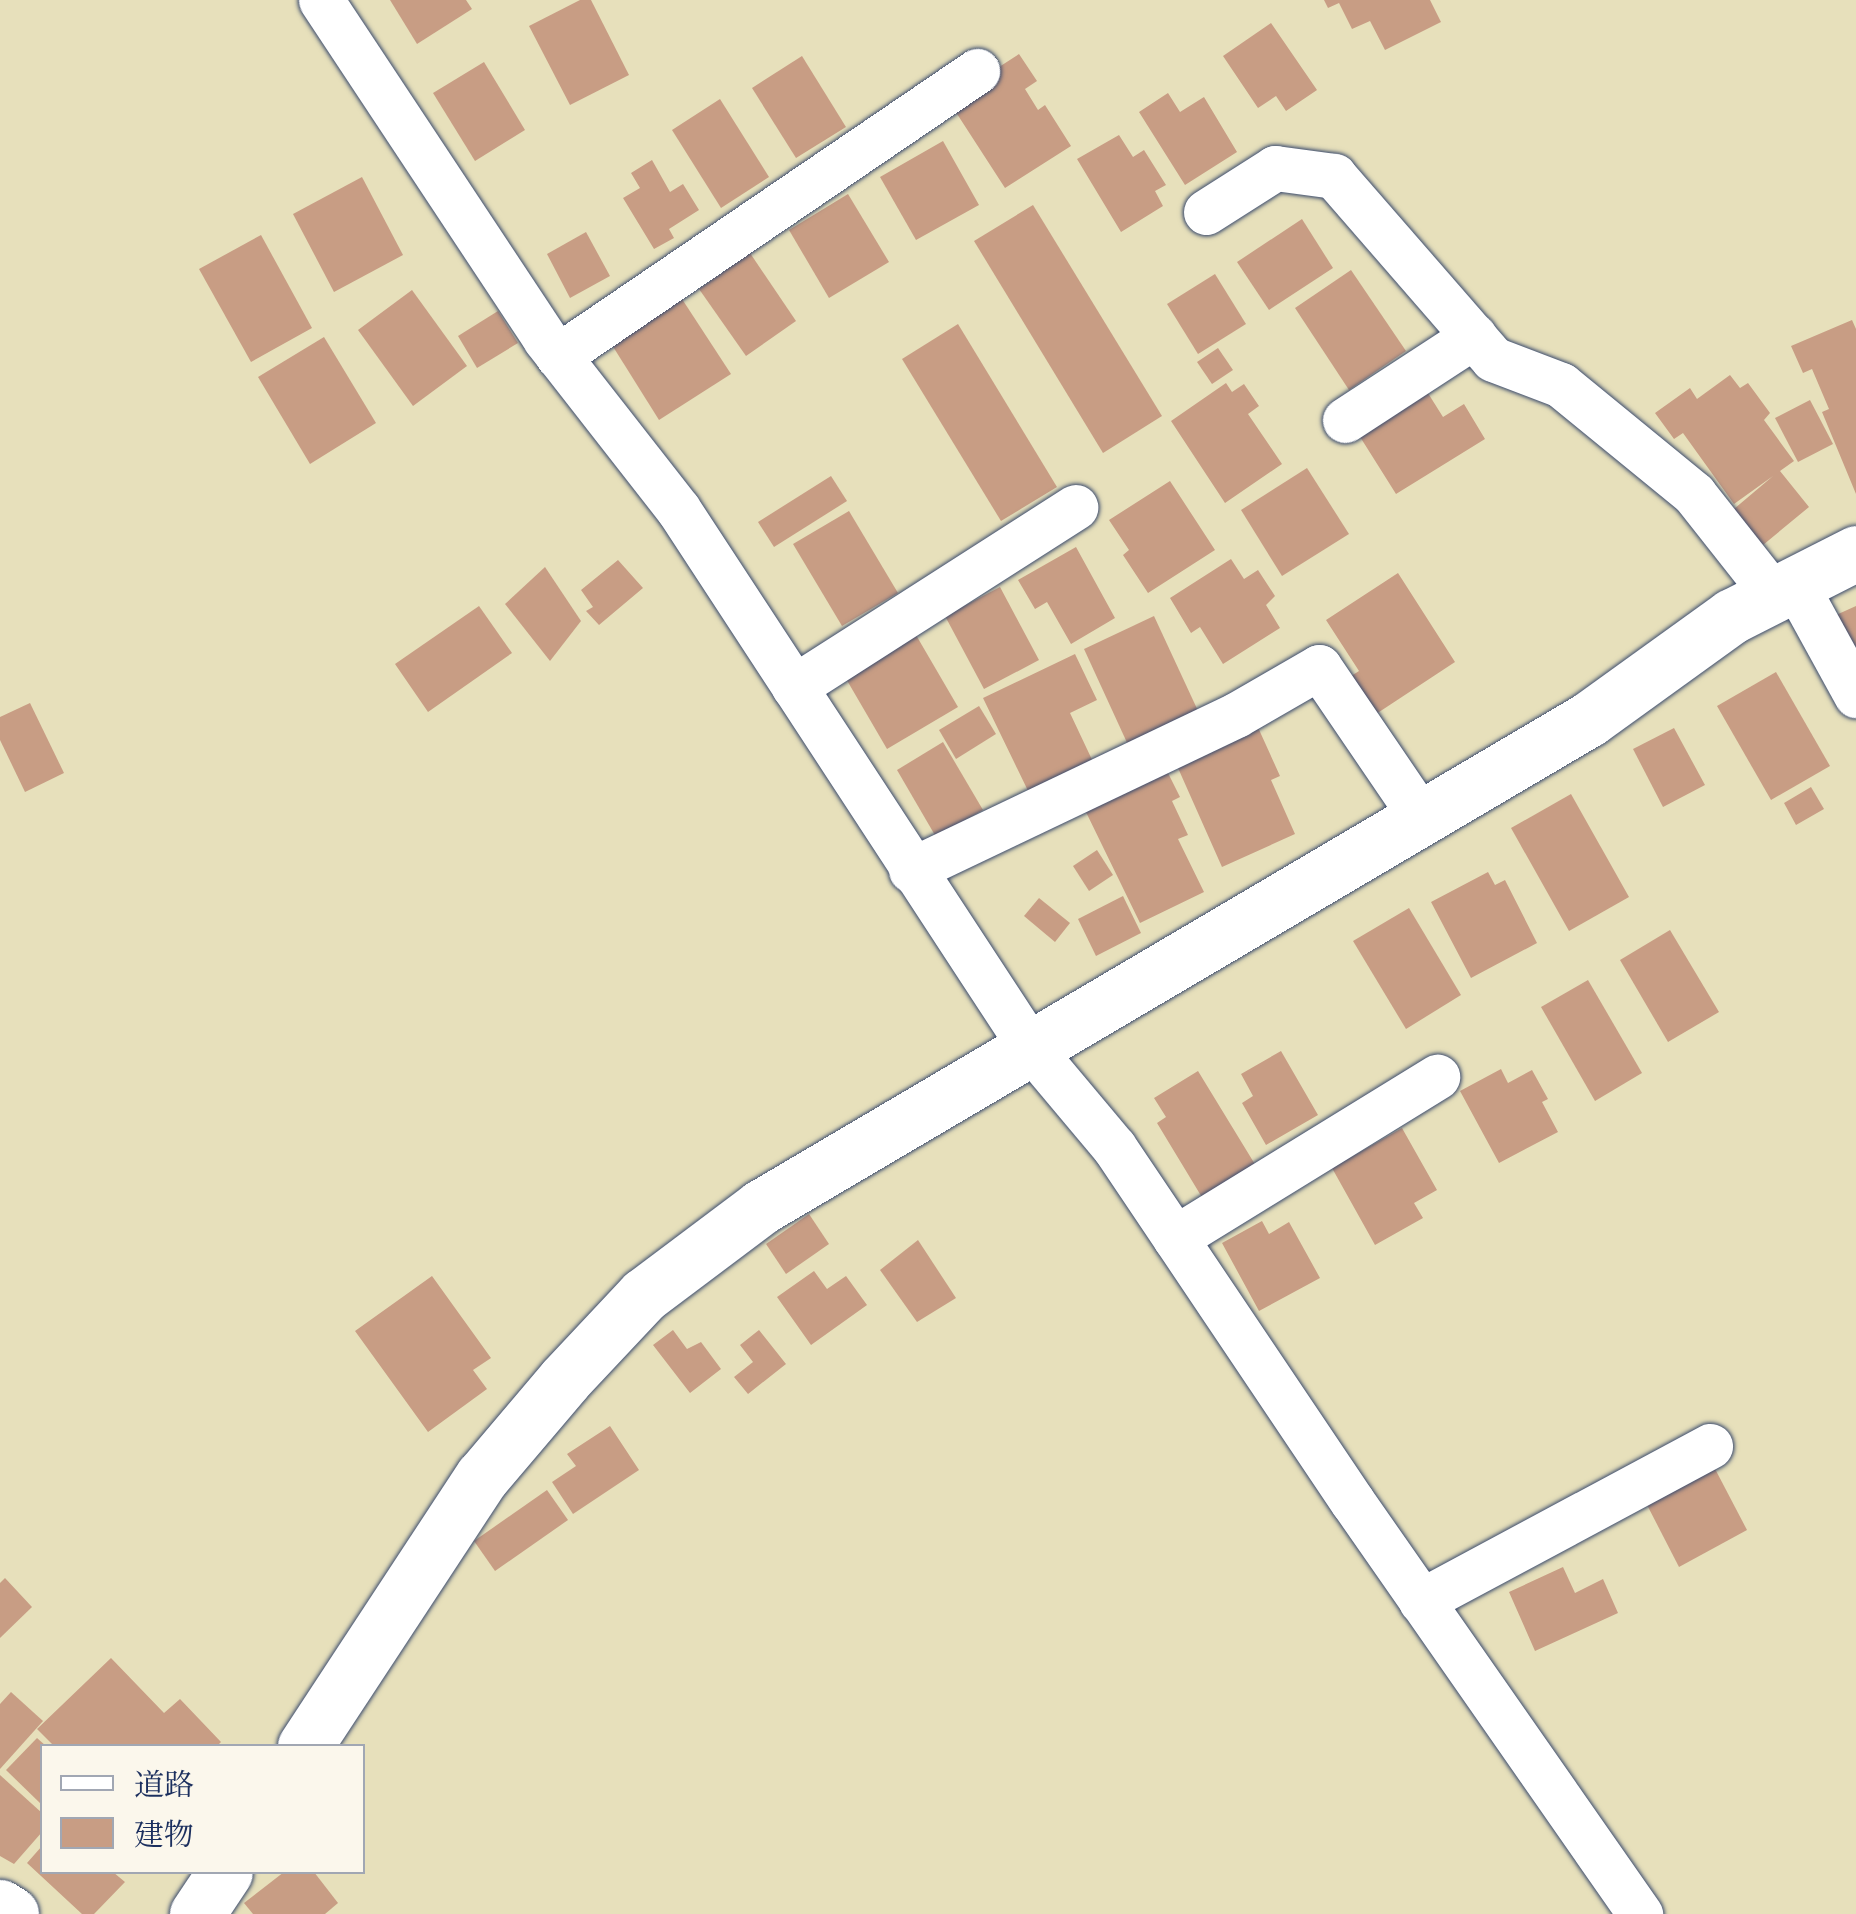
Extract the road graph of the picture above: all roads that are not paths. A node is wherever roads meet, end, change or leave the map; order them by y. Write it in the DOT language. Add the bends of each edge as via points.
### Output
graph roads {
  1 [pos="321,0"];
  2 [pos="977,71"];
  3 [pos="1206,212"];
  4 [pos="1474,336"];
  5 [pos="558,356"];
  6 [pos="1345,420"];
  7 [pos="1074,508"];
  8 [pos="1856,553"];
  9 [pos="1784,589"];
  10 [pos="794,687"];
  11 [pos="1856,696"];
  12 [pos="1422,817"];
  13 [pos="910,870"];
  14 [pos="1030,1048"];
  15 [pos="1437,1077"];
  16 [pos="1176,1238"];
  17 [pos="1710,1446"];
  18 [pos="1421,1601"];
  19 [pos="306,1744"];
  20 [pos="223,1874"];
  21 [pos="0,1907"];
  22 [pos="11,1914"];
  23 [pos="197,1914"];
  24 [pos="1640,1914"];
  1 -- 5 [label="street"];
  2 -- 5 [label="street"];
  3 -- 4 [label="street" via="1275,168 1334,176"];
  4 -- 6 [label="street"];
  4 -- 9 [label="street" via="1511,370 1561,385 1694,494"];
  5 -- 10 [label="street" via="678,509"];
  7 -- 10 [label="street"];
  8 -- 9 [label="street"];
  9 -- 11 [label="street"];
  9 -- 12 [label="street" via="1732,616 1589,719"];
  10 -- 13 [label="street"];
  12 -- 13 [label="street" via="1320,667 1236,715"];
  12 -- 14 [label="street"];
  13 -- 14 [label="street"];
  14 -- 16 [label="street" via="1114,1147"];
  14 -- 19 [label="street" via="761,1208 644,1295 482,1477"];
  15 -- 16 [label="street"];
  16 -- 18 [label="street"];
  17 -- 18 [label="street"];
  18 -- 24 [label="street"];
  20 -- 23 [label="street"];
  21 -- 22 [label="street"];
}
